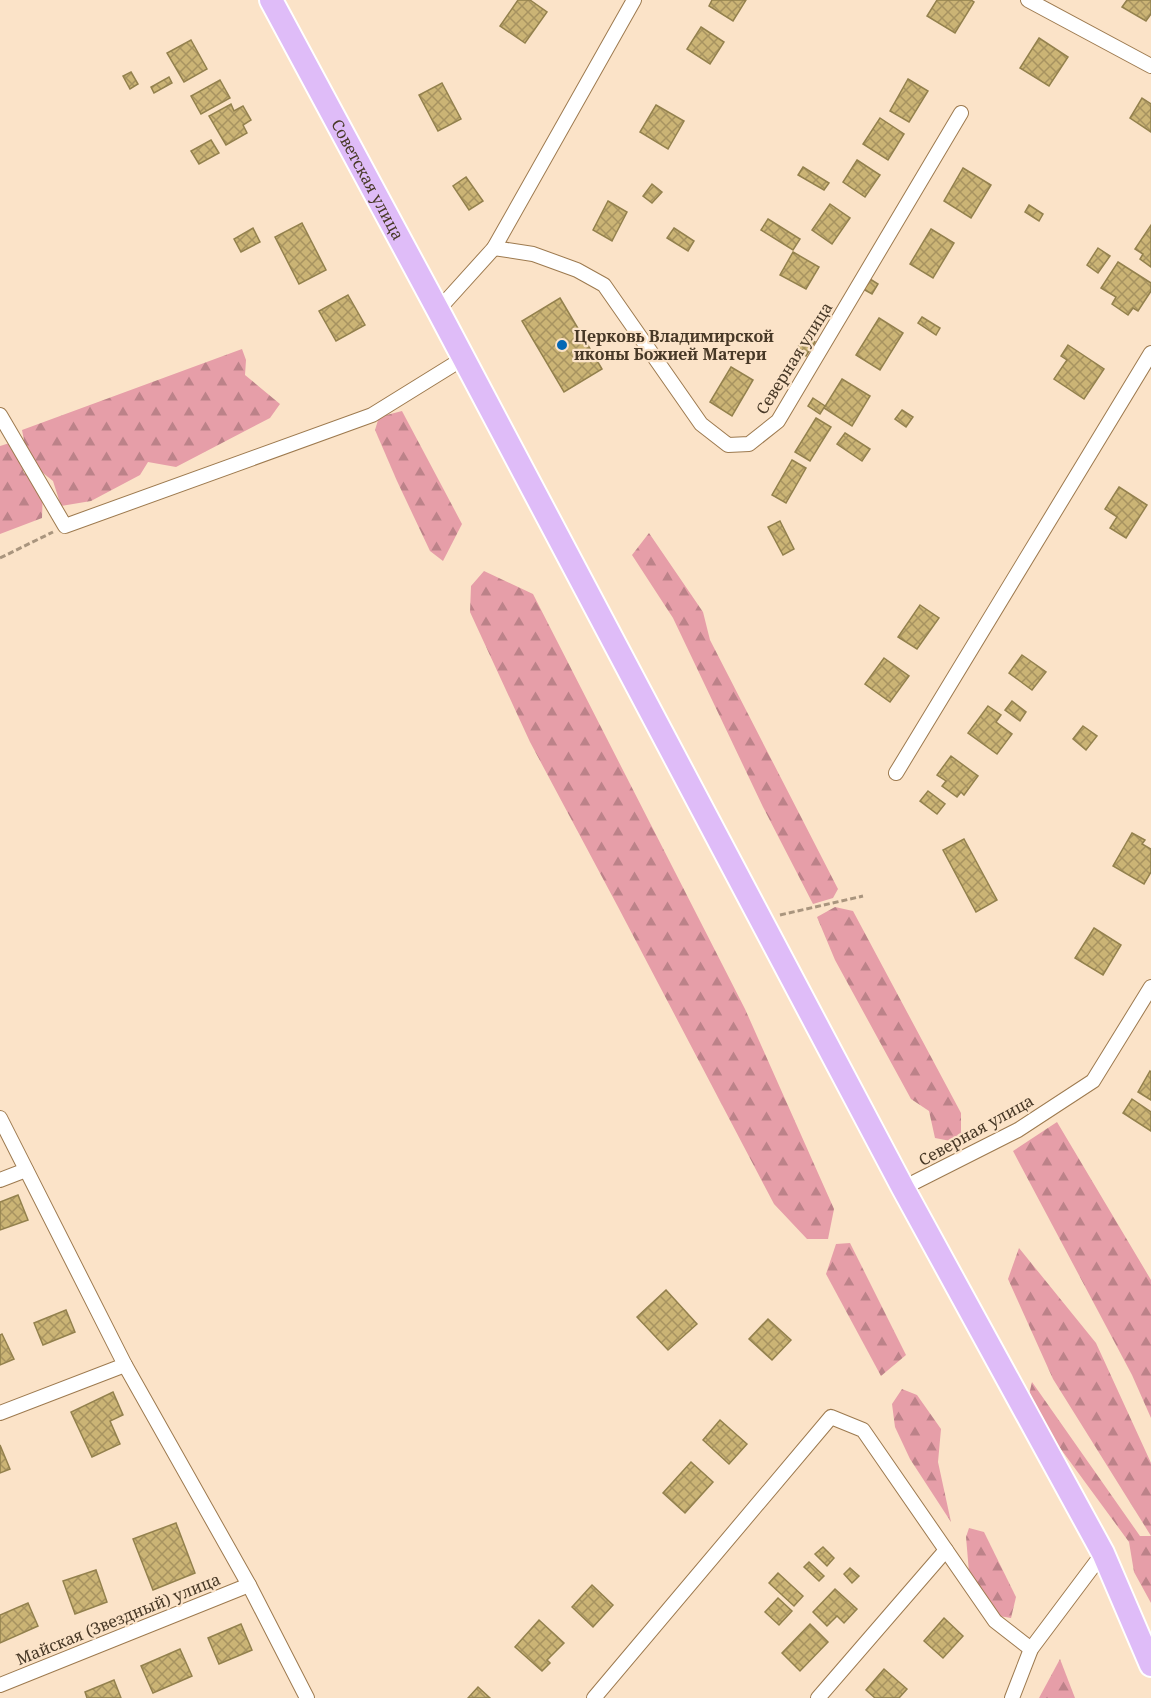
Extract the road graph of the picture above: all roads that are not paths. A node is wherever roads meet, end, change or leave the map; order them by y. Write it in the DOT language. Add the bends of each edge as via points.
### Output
graph roads {
  1 [pos="271,0"];
  2 [pos="634,0"];
  3 [pos="1028,0"];
  4 [pos="1151,66"];
  5 [pos="961,113"];
  6 [pos="494,248"];
  7 [pos="438,310"];
  8 [pos="1151,353"];
  9 [pos="464,358"];
  10 [pos="0,415"];
  11 [pos="896,773"];
  12 [pos="1151,987"];
  13 [pos="0,1118"];
  14 [pos="26,1170"];
  15 [pos="0,1180"];
  16 [pos="903,1188"];
  17 [pos="126,1365"];
  18 [pos="0,1413"];
  19 [pos="946,1550"];
  20 [pos="1102,1553"];
  21 [pos="249,1585"];
  22 [pos="1031,1649"];
  23 [pos="1151,1665"];
  24 [pos="0,1685"];
  25 [pos="307,1698"];
  26 [pos="594,1698"];
  27 [pos="818,1698"];
  28 [pos="1012,1698"];
  1 -- 7 [label="main road, Советская улица"];
  2 -- 6 [label="street"];
  3 -- 4 [label="street"];
  5 -- 6 [label="street, Северная улица" via="778,421 749,444 728,445 701,424 604,285 533,254"];
  6 -- 7 [label="street"];
  7 -- 9 [label="main road, Советская улица"];
  8 -- 11 [label="street"];
  9 -- 10 [label="street" via="372,415 65,526"];
  9 -- 16 [label="main road, Советская улица"];
  12 -- 16 [label="street, Северная улица" via="1093,1081 1018,1130"];
  13 -- 14 [label="street"];
  14 -- 15 [label="street"];
  14 -- 17 [label="street"];
  16 -- 20 [label="main road, Советская улица"];
  17 -- 18 [label="street"];
  17 -- 21 [label="street"];
  19 -- 22 [label="street" via="995,1621"];
  19 -- 26 [label="street" via="863,1431 831,1417"];
  19 -- 27 [label="street"];
  20 -- 22 [label="street"];
  20 -- 23 [label="main road, Советская улица"];
  21 -- 24 [label="street, Майская (Звездный) улица"];
  21 -- 25 [label="street"];
  22 -- 28 [label="street"];
}
